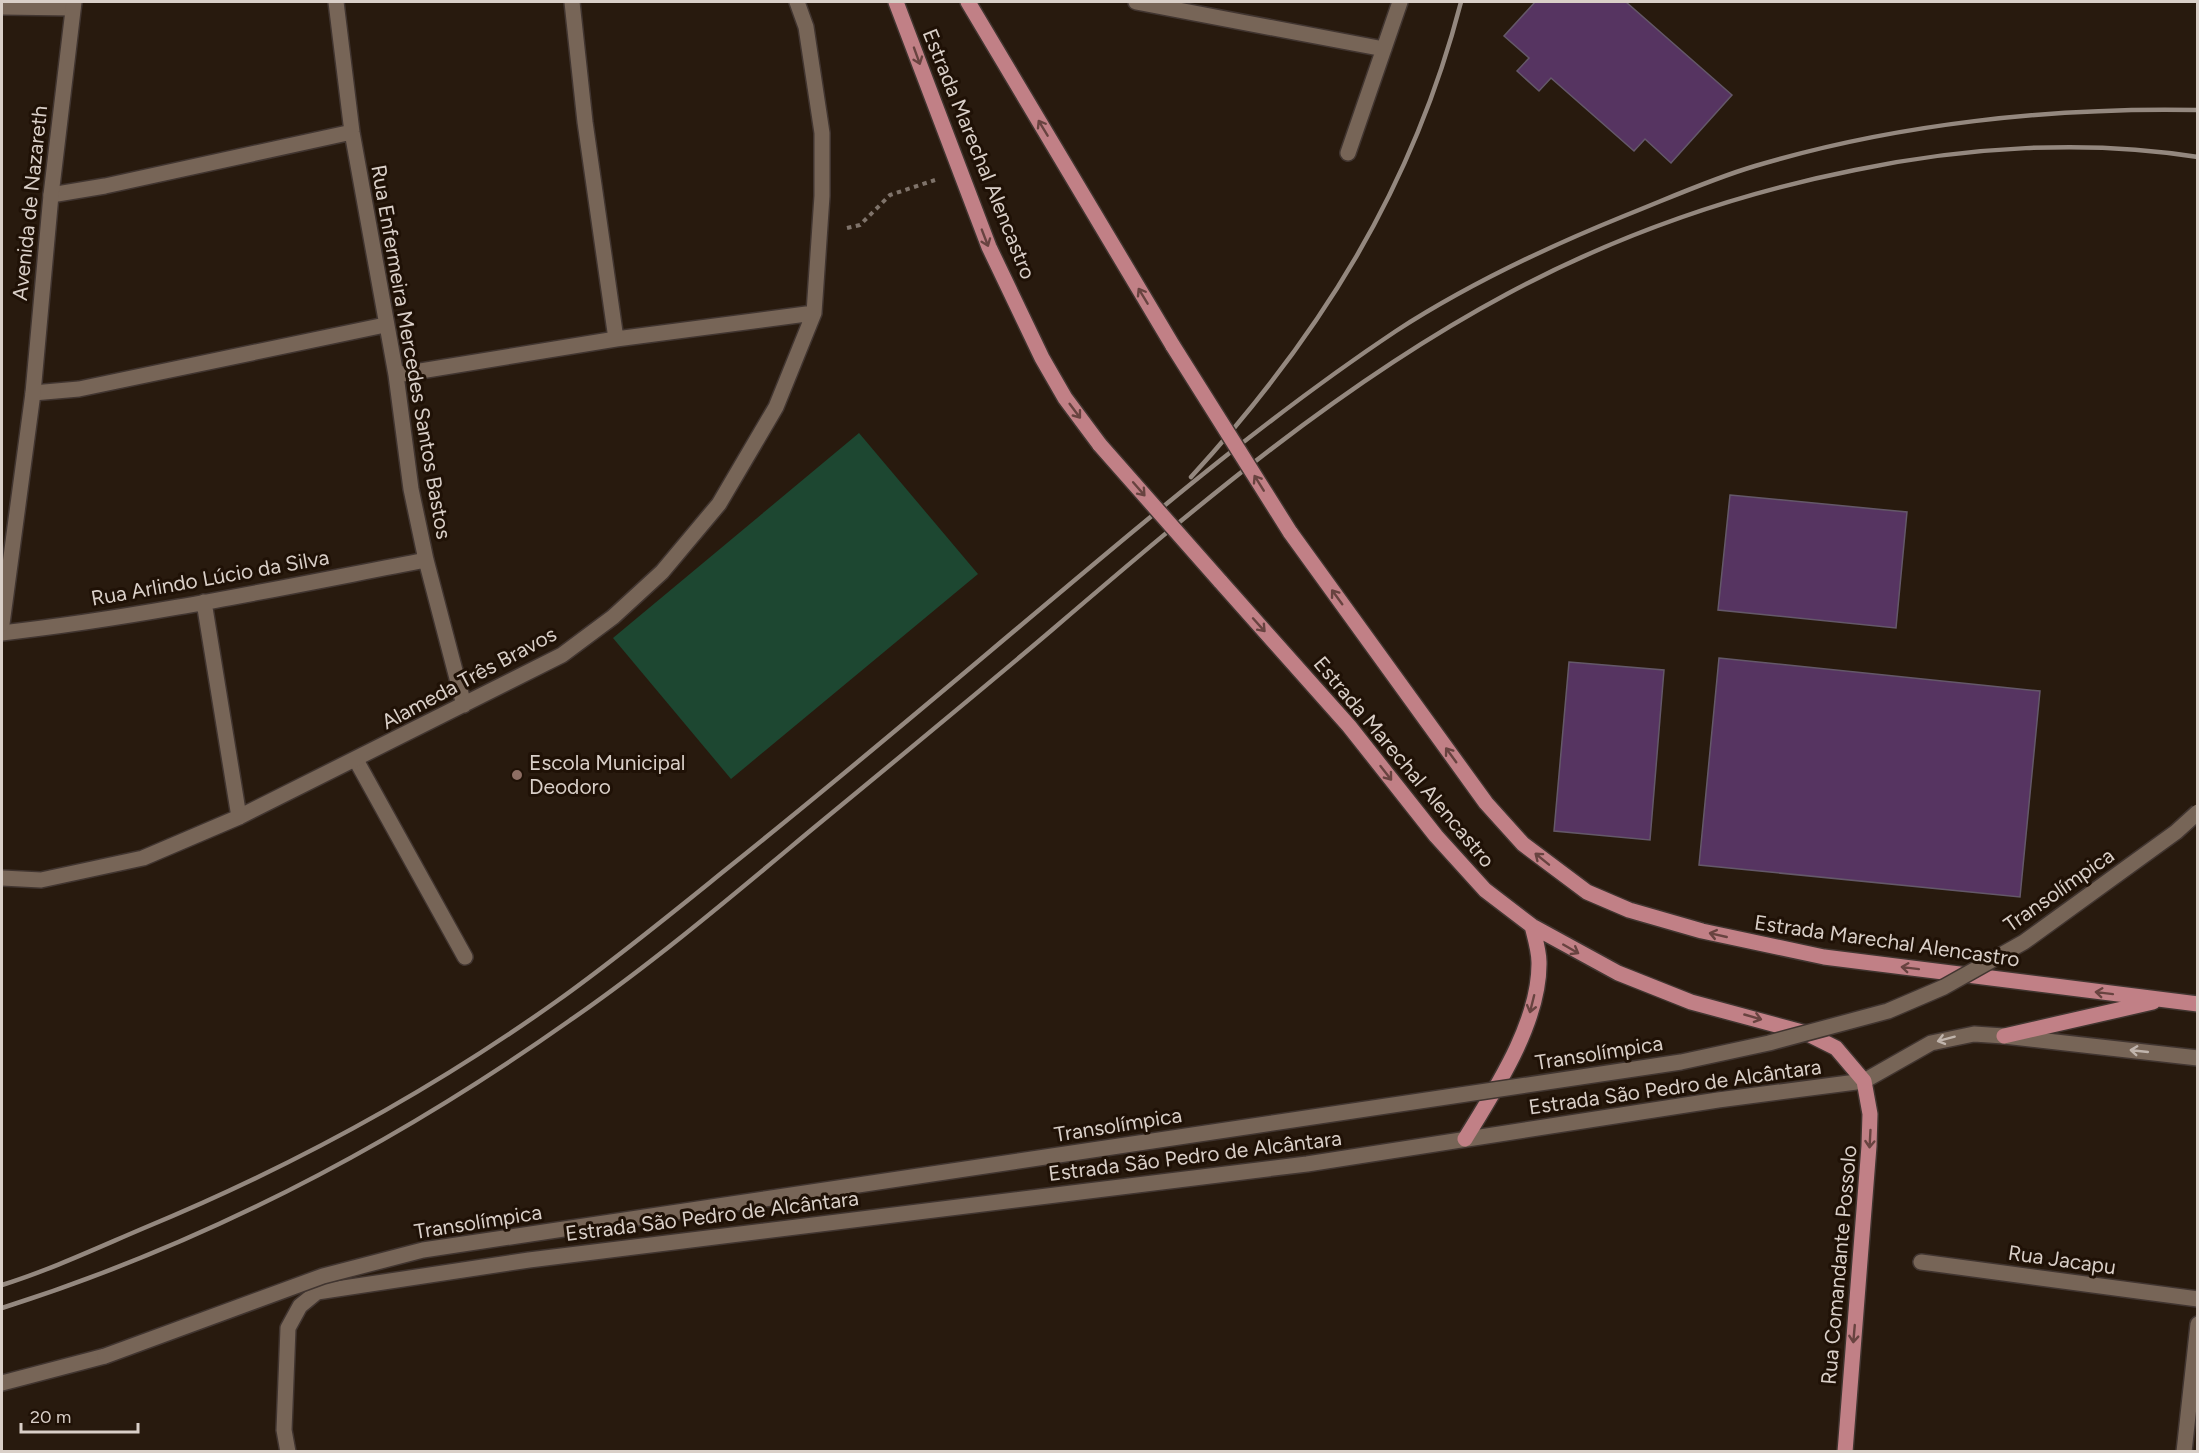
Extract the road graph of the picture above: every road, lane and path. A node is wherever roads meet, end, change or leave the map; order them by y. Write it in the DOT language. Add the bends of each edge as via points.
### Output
graph roads {
  1 [pos="336,2"];
  2 [pos="572,2"];
  3 [pos="797,2"];
  4 [pos="896,2"];
  5 [pos="968,2"];
  6 [pos="1136,2"];
  7 [pos="1400,2"];
  8 [pos="74,5"];
  9 [pos="2,6"];
  10 [pos="1384,49"];
  11 [pos="352,132"];
  12 [pos="1348,153"];
  13 [pos="936,180"];
  14 [pos="51,195"];
  15 [pos="860,225"];
  16 [pos="814,313"];
  17 [pos="385,325"];
  18 [pos="616,339"];
  19 [pos="396,375"];
  20 [pos="33,393"];
  21 [pos="426,560"];
  22 [pos="204,602"];
  23 [pos="2,624"];
  24 [pos="2,633"];
  25 [pos="464,705"];
  26 [pos="356,760"];
  27 [pos="2198,812"];
  28 [pos="239,817"];
  29 [pos="2,878"];
  30 [pos="1532,926"];
  31 [pos="465,957"];
  32 [pos="2162,1000"];
  33 [pos="2198,1004"];
  34 [pos="2004,1036"];
  35 [pos="2198,1058"];
  36 [pos="1864,1082"];
  37 [pos="1465,1139"];
  38 [pos="1921,1262"];
  39 [pos="2198,1299"];
  40 [pos="2198,1324"];
  41 [pos="2,1383"];
  42 [pos="288,1452"];
  43 [pos="1845,1452"];
  44 [pos="2184,1452"];
  1 -- 11 [label="street, Rua Enfermeira Mercedes Santos Bastos"];
  2 -- 18 [label="street"];
  3 -- 16 [label="street, Alameda Três Bravos" via="806,27 822,133"];
  4 -- 30 [label="main road, Estrada Marechal Alencastro, one-way, bridge" via="989,247 1065,398 1100,445 1349,726 1459,864"];
  32 -- 5 [label="main road, Estrada Marechal Alencastro, one-way, bridge" via="1824,957 1702,931 1629,910 1587,892 1523,844 1486,803 1290,532 1173,346"];
  6 -- 10 [label="street"];
  7 -- 10 [label="street"];
  8 -- 9 [label="street"];
  8 -- 14 [label="street, Avenida de Nazareth"];
  10 -- 12 [label="street"];
  11 -- 14 [label="street"];
  11 -- 17 [label="street, Rua Enfermeira Mercedes Santos Bastos"];
  13 -- 15 [label="path" via="890,195"];
  14 -- 20 [label="street, Avenida de Nazareth"];
  16 -- 18 [label="street"];
  16 -- 25 [label="street, Alameda Três Bravos" via="776,407 719,504 662,572 613,617 562,655"];
  17 -- 19 [label="street, Rua Enfermeira Mercedes Santos Bastos"];
  17 -- 20 [label="street" via="79,389"];
  18 -- 19 [label="street"];
  19 -- 21 [label="street, Rua Enfermeira Mercedes Santos Bastos" via="411,489"];
  20 -- 23 [label="street, Avenida de Nazareth"];
  21 -- 22 [label="street, Rua Arlindo Lúcio da Silva"];
  21 -- 25 [label="street, Rua Enfermeira Mercedes Santos Bastos"];
  22 -- 24 [label="street, Rua Arlindo Lúcio da Silva"];
  22 -- 28 [label="street"];
  25 -- 26 [label="street, Alameda Três Bravos"];
  26 -- 28 [label="street, Alameda Três Bravos"];
  26 -- 31 [label="street"];
  27 -- 41 [label="street, Transolímpica, bridge" via="2024,942 1944,987 1888,1011 1769,1044 1681,1062 423,1250 312,1280 105,1356"];
  28 -- 29 [label="street, Alameda Três Bravos" via="143,858 40,880"];
  30 -- 36 [label="main road, Estrada Marechal Alencastro, one-way" via="1581,955 1658,991 1822,1040 1836,1048"];
  30 -- 37 [label="main road, one-way" via="1539,961 1529,1015 1497,1087"];
  32 -- 33 [label="main road, Estrada Marechal Alencastro"];
  32 -- 34 [label="main road"];
  35 -- 34 [label="street, one-way"];
  34 -- 36 [label="street, one-way" via="1974,1035 1931,1043"];
  36 -- 37 [label="street, Estrada São Pedro de Alcântara"];
  36 -- 43 [label="main road, Rua Comandante Possolo, one-way" via="1869,1105 1869,1146"];
  37 -- 42 [label="street, Estrada São Pedro de Alcântara" via="1307,1164 529,1260 317,1292 300,1305 288,1328 284,1430"];
  38 -- 39 [label="street, Rua Jacapu"];
  40 -- 44 [label="street"];
}
